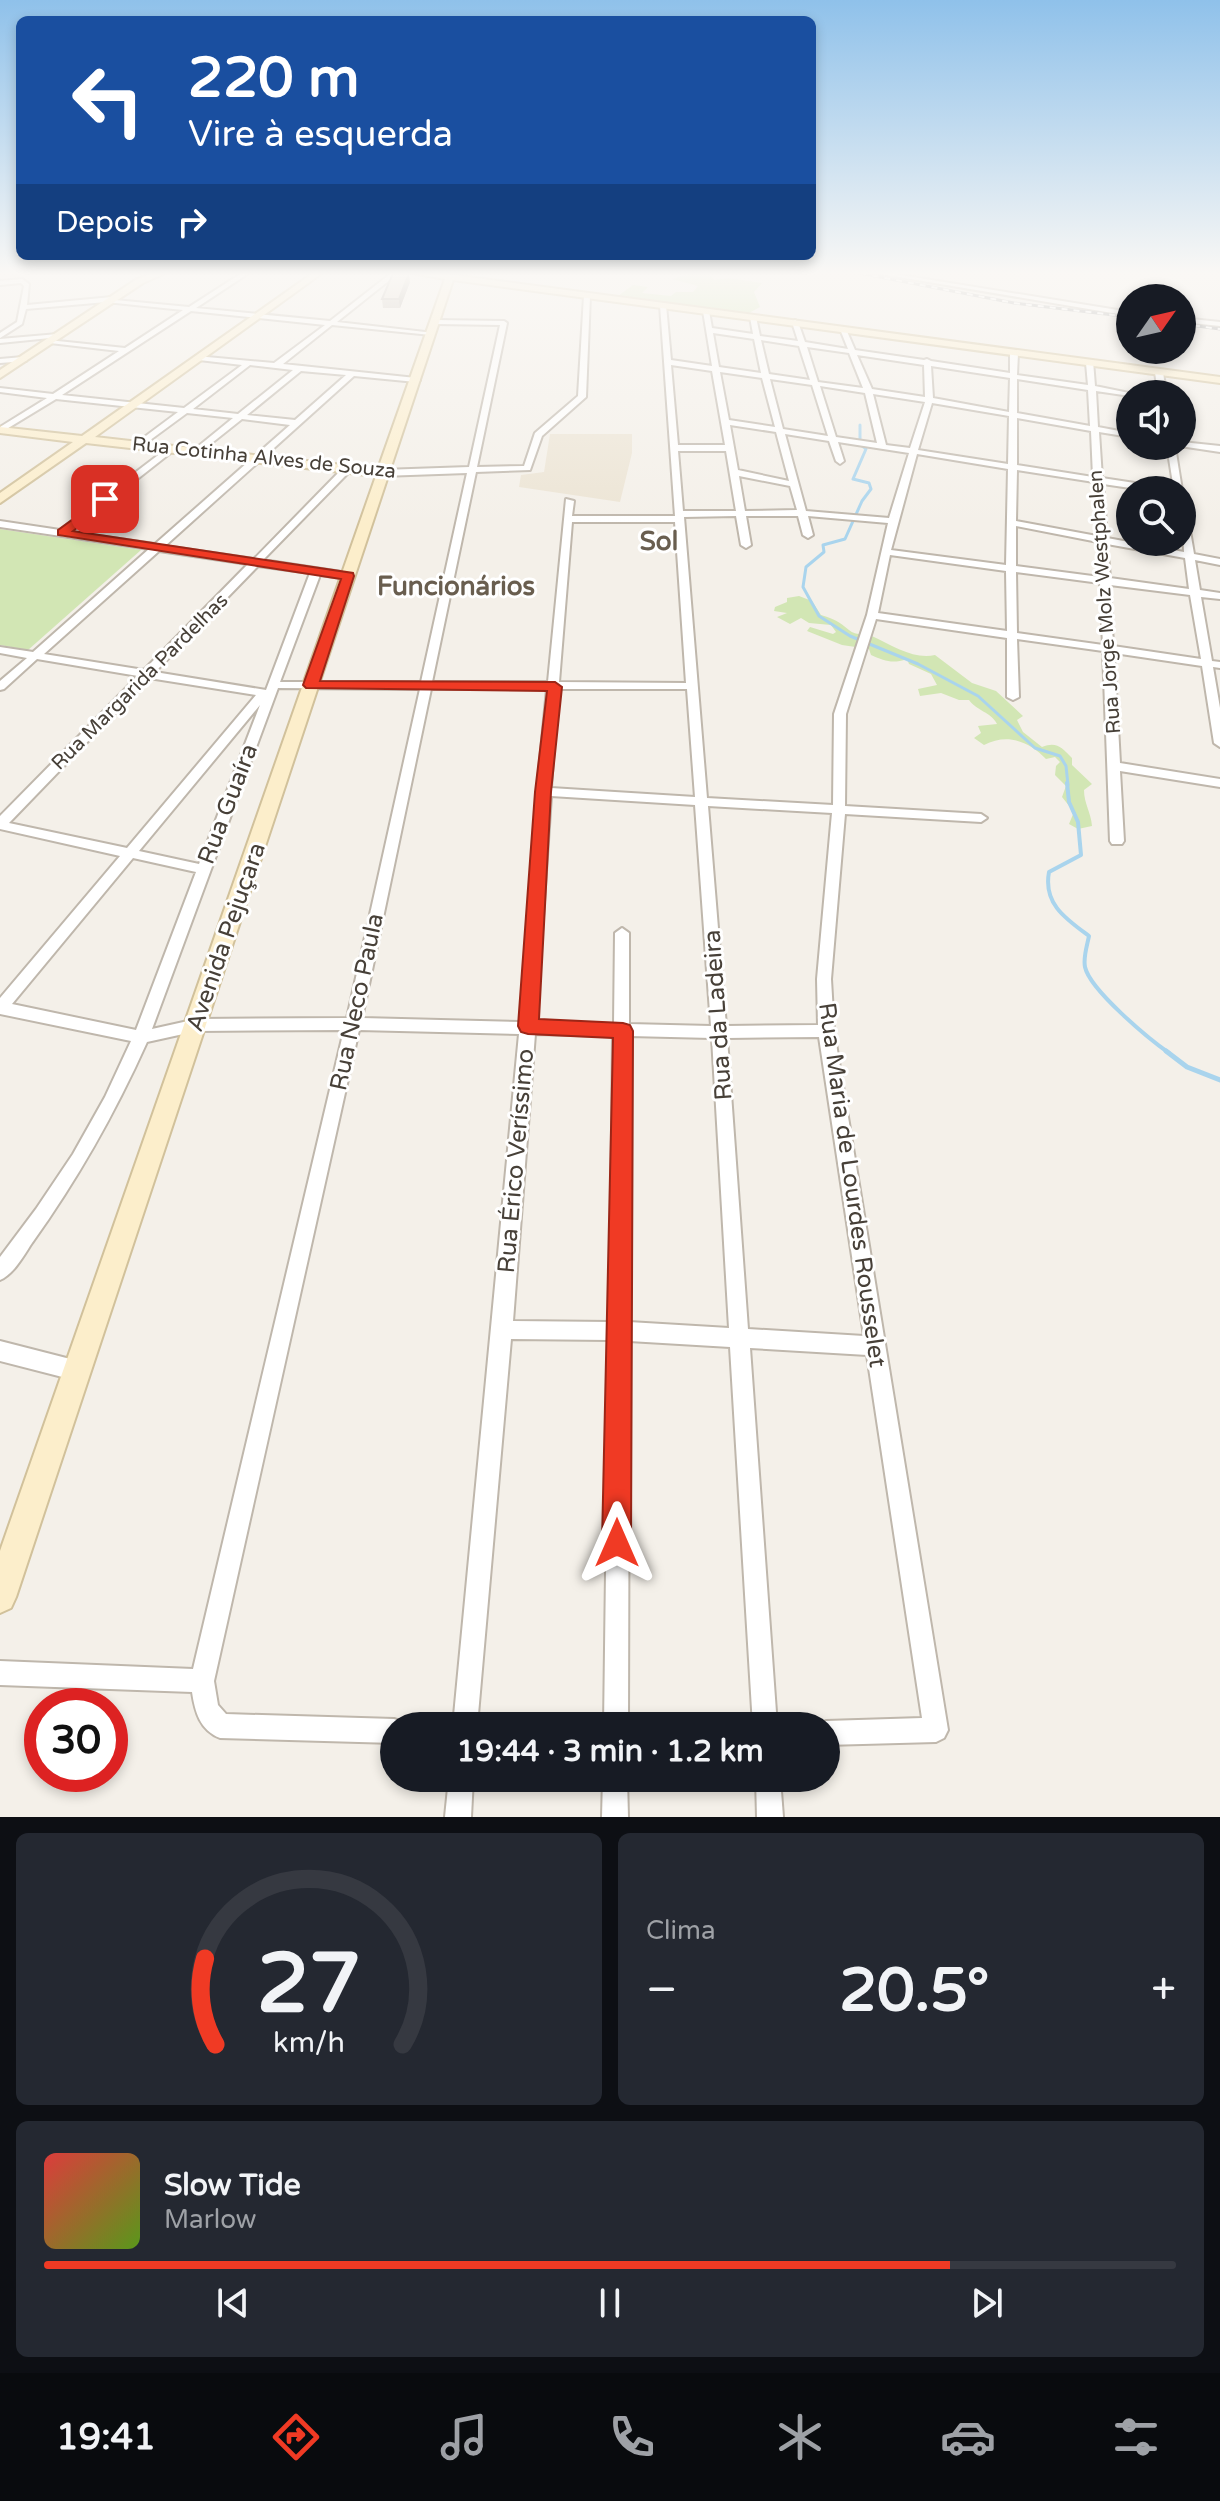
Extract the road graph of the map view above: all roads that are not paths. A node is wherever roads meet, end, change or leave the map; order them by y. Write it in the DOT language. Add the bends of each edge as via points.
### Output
graph roads {
  1 [pos="28,356"];
  2 [pos="116,356"];
  3 [pos="202,356"];
  4 [pos="288,356"];
  5 [pos="424,356"];
  6 [pos="497,356"];
  7 [pos="584,356"];
  8 [pos="668,356"];
  9 [pos="714,356"];
  10 [pos="760,356"];
  11 [pos="806,356"];
  12 [pos="853,356"];
  13 [pos="891,356"];
  14 [pos="1014,356"];
  15 [pos="1035,356"];
  16 [pos="199,358"];
  17 [pos="23,359"];
  18 [pos="0,361"];
  19 [pos="927,361"];
  20 [pos="669,362"];
  21 [pos="249,363"];
  22 [pos="1090,363"];
  23 [pos="277,365"];
  24 [pos="301,367"];
  25 [pos="716,368"];
  26 [pos="1159,372"];
  27 [pos="353,373"];
  28 [pos="0,375"];
  29 [pos="765,375"];
  30 [pos="1013,375"];
  31 [pos="416,380"];
  32 [pos="1160,380"];
  33 [pos="1220,380"];
  34 [pos="816,383"];
  35 [pos="1093,389"];
  36 [pos="0,390"];
  37 [pos="868,390"];
  38 [pos="1116,392"];
  39 [pos="52,397"];
  40 [pos="929,400"];
  41 [pos="132,405"];
  42 [pos="186,409"];
  43 [pos="242,415"];
  44 [pos="1014,415"];
  45 [pos="725,422"];
  46 [pos="298,423"];
  47 [pos="1094,429"];
  48 [pos="0,430"];
  49 [pos="780,430"];
  50 [pos="1116,433"];
  51 [pos="833,438"];
  52 [pos="81,441"];
  53 [pos="882,445"];
  54 [pos="138,446"];
  55 [pos="1196,446"];
  56 [pos="676,448"];
  57 [pos="728,448"];
  58 [pos="170,449"];
  59 [pos="1220,449"];
  60 [pos="198,451"];
  61 [pos="912,451"];
  62 [pos="254,459"];
  63 [pos="840,461"];
  64 [pos="1012,467"];
  65 [pos="346,470"];
  66 [pos="471,470"];
  67 [pos="732,472"];
  68 [pos="382,473"];
  69 [pos="1097,480"];
  70 [pos="1116,483"];
  71 [pos="793,484"];
  72 [pos="0,499"];
  73 [pos="569,501"];
  74 [pos="739,512"];
  75 [pos="801,513"];
  76 [pos="680,517"];
  77 [pos="567,519"];
  78 [pos="893,521"];
  79 [pos="1013,523"];
  80 [pos="0,524"];
  81 [pos="62,533"];
  82 [pos="808,535"];
  83 [pos="1101,540"];
  84 [pos="746,545"];
  85 [pos="158,547"];
  86 [pos="886,552"];
  87 [pos="1190,557"];
  88 [pos="1220,562"];
  89 [pos="257,563"];
  90 [pos="1011,569"];
  91 [pos="316,571"];
  92 [pos="348,576"];
  93 [pos="1105,581"];
  94 [pos="1195,592"];
  95 [pos="1220,596"];
  96 [pos="872,615"];
  97 [pos="1014,635"];
  98 [pos="1108,648"];
  99 [pos="0,650"];
  100 [pos="35,655"];
  101 [pos="1206,663"];
  102 [pos="1220,665"];
  103 [pos="146,674"];
  104 [pos="311,685"];
  105 [pos="425,686"];
  106 [pos="691,686"];
  107 [pos="0,687"];
  108 [pos="555,687"];
  109 [pos="270,691"];
  110 [pos="1013,697"];
  111 [pos="1220,743"];
  112 [pos="1115,766"];
  113 [pos="1220,783"];
  114 [pos="543,792"];
  115 [pos="702,801"];
  116 [pos="839,810"];
  117 [pos="981,818"];
  118 [pos="0,825"];
  119 [pos="1117,841"];
  120 [pos="129,854"];
  121 [pos="203,869"];
  122 [pos="622,933"];
  123 [pos="0,1007"];
  124 [pos="353,1024"];
  125 [pos="197,1025"];
  126 [pos="528,1026"];
  127 [pos="623,1031"];
  128 [pos="826,1031"];
  129 [pos="719,1032"];
  130 [pos="141,1037"];
  131 [pos="0,1271"];
  132 [pos="500,1330"];
  133 [pos="617,1331"];
  134 [pos="739,1336"];
  135 [pos="874,1346"];
  136 [pos="0,1351"];
  137 [pos="78,1371"];
  138 [pos="0,1597"];
  139 [pos="0,1673"];
  140 [pos="202,1681"];
  141 [pos="466,1712"];
  142 [pos="616,1712"];
  143 [pos="764,1712"];
  144 [pos="380,1731"];
  145 [pos="840,1733"];
  146 [pos="460,1792"];
  147 [pos="615,1792"];
  148 [pos="769,1792"];
  149 [pos="458,1817"];
  150 [pos="615,1817"];
  151 [pos="770,1817"];
  1 -- 17 [label="street"];
  2 -- 39 [label="street"];
  3 -- 16 [label="street"];
  4 -- 23 [label="street"];
  5 -- 31 [label="street, Avenida Pejuçara"];
  6 -- 66 [label="street, Rua Neco Paula"];
  7 -- 66 [label="street, Rua Cotinha Alves de Souza" via="582,397 538,435 527,468"];
  8 -- 20 [label="street, Rua da Ladeira"];
  9 -- 25 [label="street"];
  10 -- 29 [label="street"];
  11 -- 34 [label="street"];
  12 -- 37 [label="street"];
  13 -- 19 [label="street"];
  14 -- 30 [label="street"];
  15 -- 22 [label="street"];
  16 -- 21 [label="street"];
  16 -- 41 [label="street"];
  17 -- 18 [label="street"];
  17 -- 28 [label="street"];
  19 -- 30 [label="street"];
  19 -- 40 [label="street, Rua Maria de Lourdes Rousselet"];
  20 -- 25 [label="street"];
  20 -- 56 [label="street, Rua da Ladeira"];
  21 -- 23 [label="street"];
  21 -- 42 [label="street"];
  22 -- 26 [label="street"];
  22 -- 35 [label="street, Rua Jorge Molz Westphalen"];
  23 -- 24 [label="street"];
  24 -- 27 [label="street"];
  24 -- 43 [label="street"];
  25 -- 29 [label="street"];
  25 -- 45 [label="street"];
  26 -- 32 [label="street"];
  26 -- 33 [label="street"];
  27 -- 31 [label="street"];
  27 -- 46 [label="street"];
  29 -- 34 [label="street"];
  29 -- 49 [label="street"];
  30 -- 35 [label="street"];
  30 -- 44 [label="street"];
  31 -- 68 [label="street, Avenida Pejuçara"];
  34 -- 37 [label="street"];
  34 -- 51 [label="street"];
  35 -- 38 [label="street"];
  35 -- 47 [label="street, Rua Jorge Molz Westphalen"];
  36 -- 39 [label="street"];
  37 -- 40 [label="street"];
  37 -- 53 [label="street"];
  39 -- 41 [label="street"];
  39 -- 48 [label="street"];
  40 -- 44 [label="street"];
  40 -- 61 [label="street, Rua Maria de Lourdes Rousselet"];
  41 -- 42 [label="street"];
  41 -- 52 [label="street"];
  42 -- 43 [label="street"];
  42 -- 54 [label="street"];
  43 -- 46 [label="street"];
  43 -- 60 [label="street"];
  44 -- 47 [label="street"];
  44 -- 64 [label="street"];
  45 -- 49 [label="street"];
  45 -- 57 [label="street"];
  46 -- 62 [label="street"];
  47 -- 50 [label="street"];
  47 -- 69 [label="street, Rua Jorge Molz Westphalen"];
  48 -- 52 [label="street, Rua Cotinha Alves de Souza"];
  49 -- 51 [label="street"];
  49 -- 71 [label="street"];
  51 -- 53 [label="street"];
  51 -- 63 [label="street"];
  52 -- 54 [label="street, Rua Cotinha Alves de Souza"];
  52 -- 72 [label="street"];
  53 -- 61 [label="street"];
  54 -- 58 [label="street, Rua Cotinha Alves de Souza"];
  55 -- 59 [label="street"];
  56 -- 57 [label="street"];
  56 -- 76 [label="street, Rua da Ladeira"];
  57 -- 67 [label="street"];
  58 -- 60 [label="street, Rua Cotinha Alves de Souza"];
  58 -- 81 [label="street"];
  60 -- 62 [label="street, Rua Cotinha Alves de Souza"];
  61 -- 64 [label="street"];
  61 -- 78 [label="street, Rua Maria de Lourdes Rousselet"];
  62 -- 65 [label="street, Rua Cotinha Alves de Souza"];
  62 -- 85 [label="street"];
  64 -- 69 [label="street"];
  64 -- 79 [label="street"];
  65 -- 68 [label="street, Rua Cotinha Alves de Souza"];
  65 -- 89 [label="street, Rua Margarida Pardelhas"];
  66 -- 68 [label="street, Rua Cotinha Alves de Souza"];
  66 -- 105 [label="street, Rua Neco Paula"];
  67 -- 71 [label="street"];
  67 -- 74 [label="street"];
  68 -- 92 [label="street, Avenida Pejuçara"];
  69 -- 70 [label="street"];
  69 -- 83 [label="street, Rua Jorge Molz Westphalen"];
  71 -- 75 [label="street"];
  73 -- 77 [label="street, Rua Érico Veríssimo"];
  74 -- 75 [label="street"];
  74 -- 76 [label="street"];
  74 -- 84 [label="street"];
  75 -- 78 [label="street"];
  75 -- 82 [label="street"];
  76 -- 77 [label="street"];
  76 -- 106 [label="street, Rua da Ladeira"];
  77 -- 108 [label="street, Rua Érico Veríssimo"];
  78 -- 86 [label="street, Rua Maria de Lourdes Rousselet"];
  79 -- 83 [label="street"];
  79 -- 90 [label="street"];
  80 -- 81 [label="street"];
  81 -- 85 [label="street"];
  83 -- 87 [label="street"];
  83 -- 93 [label="street, Rua Jorge Molz Westphalen"];
  85 -- 89 [label="street"];
  85 -- 100 [label="street"];
  86 -- 90 [label="street"];
  86 -- 96 [label="street, Rua Maria de Lourdes Rousselet"];
  87 -- 88 [label="street"];
  87 -- 94 [label="street"];
  89 -- 91 [label="street"];
  89 -- 103 [label="street, Rua Margarida Pardelhas"];
  90 -- 93 [label="street"];
  90 -- 97 [label="street"];
  91 -- 92 [label="street"];
  91 -- 109 [label="street, Rua Guaíra"];
  92 -- 104 [label="street, Avenida Pejuçara"];
  93 -- 94 [label="street"];
  93 -- 98 [label="street, Rua Jorge Molz Westphalen"];
  94 -- 95 [label="street"];
  94 -- 101 [label="street"];
  96 -- 97 [label="street"];
  96 -- 116 [label="street, Rua Maria de Lourdes Rousselet" via="840,714"];
  97 -- 98 [label="street"];
  97 -- 110 [label="street"];
  98 -- 101 [label="street"];
  98 -- 112 [label="street, Rua Jorge Molz Westphalen"];
  99 -- 100 [label="street"];
  100 -- 103 [label="street"];
  100 -- 107 [label="street"];
  101 -- 102 [label="street"];
  101 -- 111 [label="street"];
  103 -- 109 [label="street"];
  103 -- 118 [label="street, Rua Margarida Pardelhas"];
  104 -- 105 [label="street"];
  104 -- 109 [label="street"];
  104 -- 125 [label="street, Avenida Pejuçara"];
  105 -- 108 [label="street"];
  105 -- 124 [label="street, Rua Neco Paula"];
  106 -- 108 [label="street"];
  106 -- 115 [label="street, Rua da Ladeira"];
  108 -- 114 [label="street, Rua Érico Veríssimo"];
  109 -- 120 [label="street"];
  109 -- 121 [label="street, Rua Guaíra"];
  112 -- 113 [label="street"];
  112 -- 119 [label="street, Rua Jorge Molz Westphalen"];
  114 -- 115 [label="street"];
  114 -- 126 [label="street, Rua Érico Veríssimo"];
  115 -- 116 [label="street"];
  115 -- 129 [label="street, Rua da Ladeira"];
  116 -- 117 [label="street"];
  116 -- 128 [label="street, Rua Maria de Lourdes Rousselet" via="824,979"];
  118 -- 120 [label="street"];
  120 -- 121 [label="street"];
  120 -- 123 [label="street"];
  121 -- 130 [label="street, Rua Guaíra"];
  122 -- 127 [label="street"];
  123 -- 130 [label="street"];
  124 -- 125 [label="street"];
  124 -- 126 [label="street"];
  124 -- 140 [label="street, Rua Neco Paula"];
  125 -- 130 [label="street"];
  125 -- 137 [label="street, Avenida Pejuçara"];
  126 -- 127 [label="street"];
  126 -- 132 [label="street, Rua Érico Veríssimo"];
  127 -- 129 [label="street"];
  127 -- 133 [label="street"];
  128 -- 129 [label="street"];
  128 -- 135 [label="street, Rua Maria de Lourdes Rousselet"];
  129 -- 134 [label="street, Rua da Ladeira"];
  130 -- 131 [label="street, Rua Guaíra" via="79,1163"];
  132 -- 133 [label="street"];
  132 -- 141 [label="street, Rua Érico Veríssimo"];
  133 -- 134 [label="street"];
  133 -- 142 [label="street"];
  134 -- 135 [label="street"];
  134 -- 143 [label="street, Rua da Ladeira"];
  135 -- 145 [label="street, Rua Maria de Lourdes Rousselet" via="936,1730"];
  136 -- 137 [label="street"];
  137 -- 138 [label="street, Avenida Pejuçara"];
  139 -- 140 [label="street"];
  140 -- 144 [label="street" via="207,1711 220,1726"];
  146 -- 149 [label="street"];
  147 -- 150 [label="street"];
  148 -- 151 [label="street"];
}
